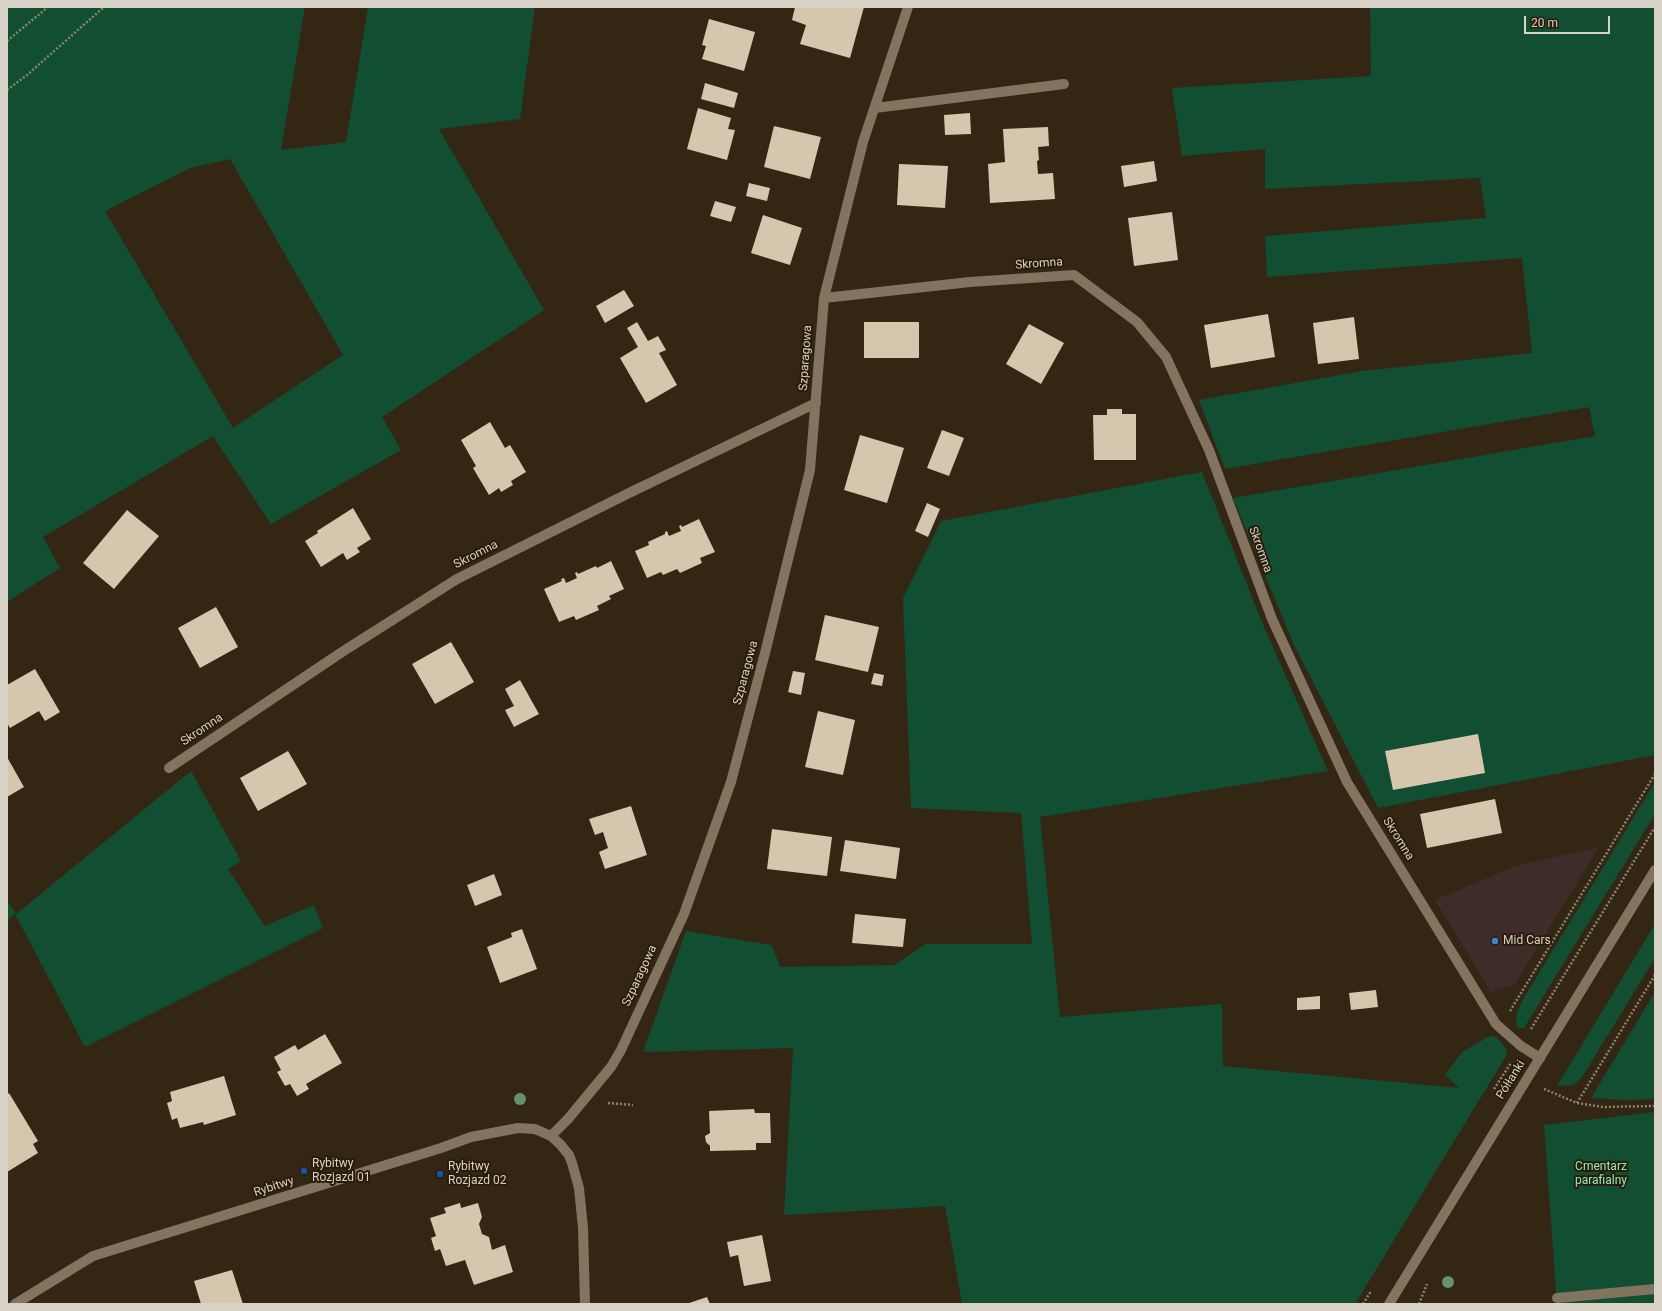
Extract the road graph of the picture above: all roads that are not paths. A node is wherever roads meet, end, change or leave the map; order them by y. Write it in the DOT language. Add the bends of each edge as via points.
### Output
graph roads {
  1 [pos="908,7"];
  2 [pos="1064,84"];
  3 [pos="874,108"];
  4 [pos="824,298"];
  5 [pos="816,403"];
  6 [pos="169,768"];
  7 [pos="1655,870"];
  8 [pos="1540,1058"];
  9 [pos="551,1136"];
  10 [pos="1655,1289"];
  11 [pos="1556,1298"];
  12 [pos="15,1304"];
  13 [pos="585,1304"];
  14 [pos="1389,1304"];
  1 -- 3 [label="street, Szparagowa"];
  2 -- 3 [label="street"];
  3 -- 4 [label="street, Szparagowa"];
  4 -- 5 [label="street, Szparagowa"];
  4 -- 8 [label="street, Skromna" via="970,282 1074,275 1137,322 1166,357 1209,450 1272,619 1347,782 1496,1024 1521,1046"];
  5 -- 6 [label="street, Skromna" via="456,579"];
  5 -- 9 [label="street, Szparagowa" via="810,470 765,653 731,782 692,892 621,1050 611,1067"];
  7 -- 8 [label="street, Półłanki"];
  8 -- 14 [label="street, Półłanki"];
  9 -- 12 [label="street, Rybitwy" via="535,1130 518,1128 471,1137 93,1256"];
  9 -- 13 [label="street" via="568,1155 579,1188"];
  10 -- 11 [label="street"];
}
